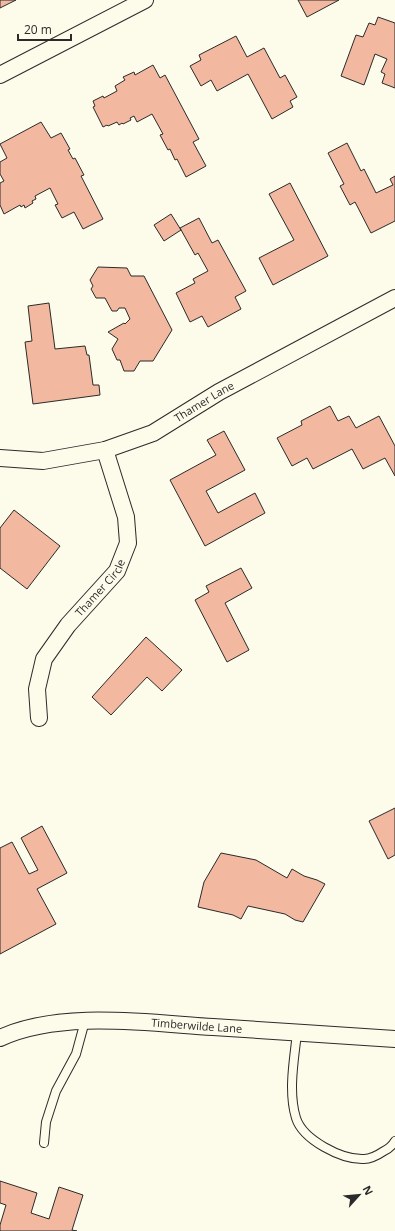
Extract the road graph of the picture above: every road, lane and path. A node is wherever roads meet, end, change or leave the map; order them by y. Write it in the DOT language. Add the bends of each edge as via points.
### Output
graph roads {
  1 [pos="145,0"];
  2 [pos="0,75"];
  3 [pos="395,298"];
  4 [pos="105,450"];
  5 [pos="0,458"];
  6 [pos="39,718"];
  7 [pos="85,1021"];
  8 [pos="297,1033"];
  9 [pos="0,1038"];
  10 [pos="395,1038"];
  11 [pos="395,1142"];
  12 [pos="44,1143"];
  1 -- 2 [label="street"];
  3 -- 4 [label="street, Thamer Lane" via="219,392 153,433"];
  4 -- 5 [label="street, Thamer Lane" via="43,461"];
  4 -- 6 [label="street, Thamer Circle" via="126,517 128,543 117,571 68,625 44,659 37,689"];
  7 -- 8 [label="street, Timberwilde Lane"];
  7 -- 9 [label="street, Timberwilde Lane" via="49,1024"];
  7 -- 12 [label="lane" via="76,1054 56,1091 46,1122"];
  8 -- 10 [label="street, Timberwilde Lane"];
  8 -- 11 [label="lane" via="292,1088 296,1119 304,1132 326,1149 358,1159 380,1154"];
}
